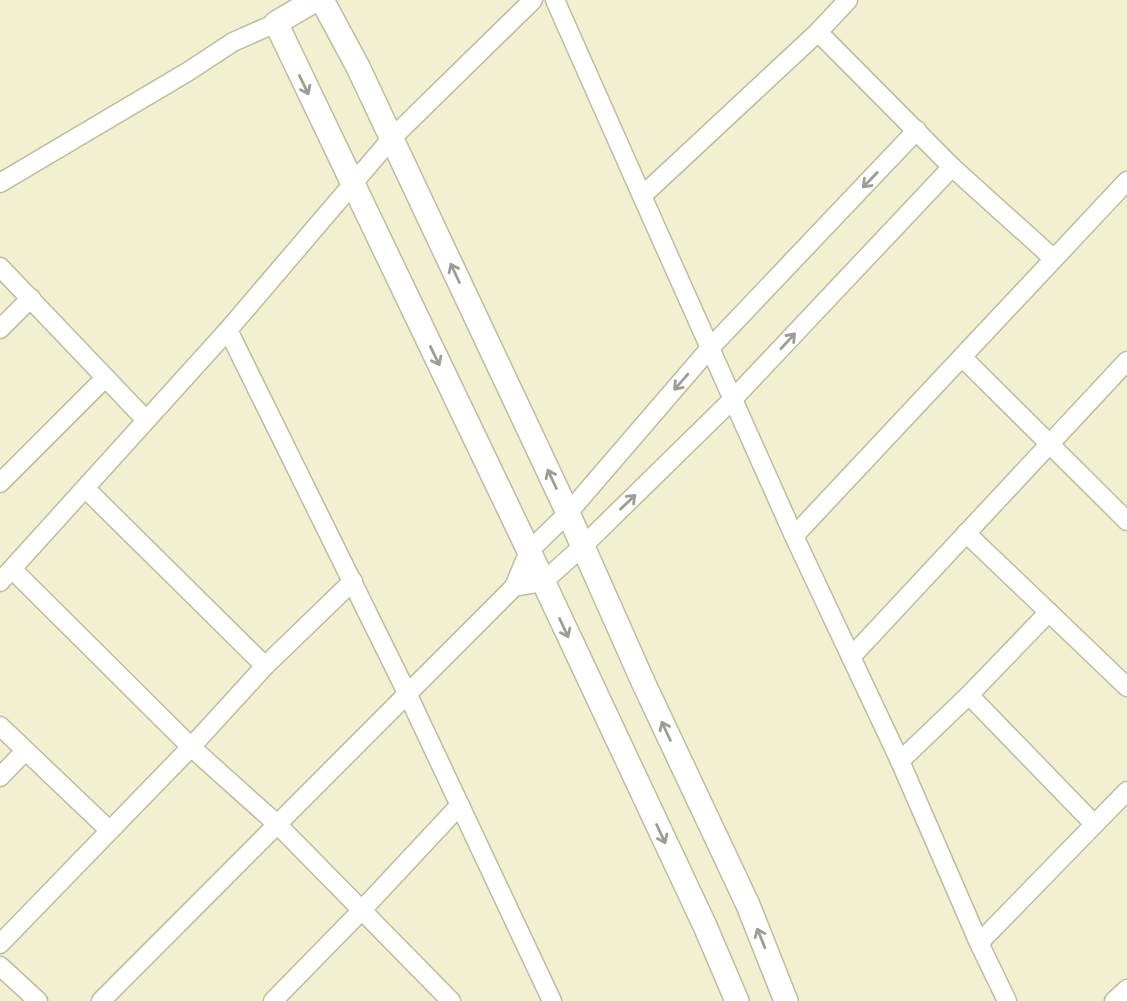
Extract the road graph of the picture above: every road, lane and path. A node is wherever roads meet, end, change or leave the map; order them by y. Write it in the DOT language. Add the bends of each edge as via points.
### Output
graph roads {
  1 [pos="315,0"];
  2 [pos="322,0"];
  3 [pos="533,0"];
  4 [pos="555,0"];
  5 [pos="848,0"];
  6 [pos="276,23"];
  7 [pos="818,32"];
  8 [pos="917,130"];
  9 [pos="391,139"];
  10 [pos="952,167"];
  11 [pos="1127,181"];
  12 [pos="0,183"];
  13 [pos="353,186"];
  14 [pos="642,196"];
  15 [pos="1054,259"];
  16 [pos="0,267"];
  17 [pos="31,298"];
  18 [pos="0,329"];
  19 [pos="228,330"];
  20 [pos="710,348"];
  21 [pos="962,357"];
  22 [pos="1127,361"];
  23 [pos="105,377"];
  24 [pos="733,399"];
  25 [pos="146,420"];
  26 [pos="1049,445"];
  27 [pos="0,483"];
  28 [pos="85,488"];
  29 [pos="568,513"];
  30 [pos="1127,521"];
  31 [pos="967,533"];
  32 [pos="794,536"];
  33 [pos="583,546"];
  34 [pos="529,551"];
  35 [pos="6,575"];
  36 [pos="352,581"];
  37 [pos="542,582"];
  38 [pos="514,587"];
  39 [pos="1049,612"];
  40 [pos="851,657"];
  41 [pos="265,666"];
  42 [pos="1127,687"];
  43 [pos="407,693"];
  44 [pos="969,695"];
  45 [pos="0,726"];
  46 [pos="191,747"];
  47 [pos="25,751"];
  48 [pos="900,761"];
  49 [pos="0,777"];
  50 [pos="1127,791"];
  51 [pos="460,805"];
  52 [pos="1094,824"];
  53 [pos="278,825"];
  54 [pos="109,830"];
  55 [pos="362,911"];
  56 [pos="979,943"];
  57 [pos="0,944"];
  58 [pos="0,966"];
  59 [pos="1127,989"];
  60 [pos="277,1000"];
  61 [pos="38,1001"];
  62 [pos="101,1001"];
  63 [pos="451,1001"];
  64 [pos="552,1001"];
  65 [pos="737,1001"];
  66 [pos="786,1001"];
  67 [pos="1007,1001"];
  68 [pos="1114,1001"];
  1 -- 6 [label="street"];
  2 -- 9 [label="street"];
  3 -- 9 [label="street"];
  4 -- 14 [label="street"];
  5 -- 7 [label="street"];
  6 -- 12 [label="street" via="233,42"];
  6 -- 13 [label="street, one-way"];
  7 -- 8 [label="street"];
  7 -- 14 [label="street"];
  8 -- 10 [label="street"];
  8 -- 20 [label="street, one-way"];
  9 -- 13 [label="street"];
  29 -- 9 [label="street, one-way"];
  10 -- 15 [label="street"];
  24 -- 10 [label="street, one-way"];
  11 -- 15 [label="street"];
  13 -- 19 [label="street"];
  13 -- 34 [label="street, one-way"];
  14 -- 20 [label="street"];
  15 -- 21 [label="street"];
  16 -- 17 [label="street"];
  17 -- 18 [label="street"];
  17 -- 23 [label="street"];
  19 -- 25 [label="street"];
  19 -- 36 [label="street"];
  20 -- 24 [label="street"];
  20 -- 29 [label="street, one-way"];
  21 -- 26 [label="street"];
  21 -- 32 [label="street"];
  22 -- 26 [label="street"];
  23 -- 25 [label="street"];
  23 -- 27 [label="street"];
  24 -- 32 [label="street"];
  33 -- 24 [label="street, one-way"];
  25 -- 28 [label="street"];
  26 -- 30 [label="street"];
  26 -- 31 [label="street"];
  28 -- 35 [label="street"];
  28 -- 41 [label="street"];
  29 -- 33 [label="street"];
  29 -- 34 [label="street"];
  31 -- 39 [label="street"];
  31 -- 40 [label="street"];
  32 -- 40 [label="street"];
  33 -- 37 [label="street"];
  66 -- 33 [label="street, one-way" via="748,905"];
  34 -- 37 [label="street"];
  34 -- 38 [label="street"];
  35 -- 46 [label="street"];
  36 -- 41 [label="street"];
  36 -- 43 [label="street"];
  37 -- 38 [label="street"];
  37 -- 65 [label="street, one-way"];
  38 -- 43 [label="street"];
  39 -- 42 [label="street"];
  39 -- 44 [label="street"];
  40 -- 48 [label="street"];
  41 -- 46 [label="street"];
  43 -- 51 [label="street"];
  43 -- 53 [label="street"];
  44 -- 48 [label="street"];
  44 -- 52 [label="street"];
  45 -- 47 [label="street"];
  46 -- 53 [label="street"];
  46 -- 54 [label="street"];
  47 -- 49 [label="street"];
  47 -- 54 [label="street"];
  48 -- 56 [label="street"];
  50 -- 52 [label="street"];
  51 -- 55 [label="street"];
  51 -- 64 [label="street"];
  52 -- 56 [label="street"];
  53 -- 55 [label="street"];
  53 -- 62 [label="street"];
  54 -- 57 [label="street"];
  55 -- 60 [label="street"];
  55 -- 63 [label="street"];
  56 -- 67 [label="street"];
  58 -- 61 [label="street"];
  59 -- 68 [label="street"];
}
